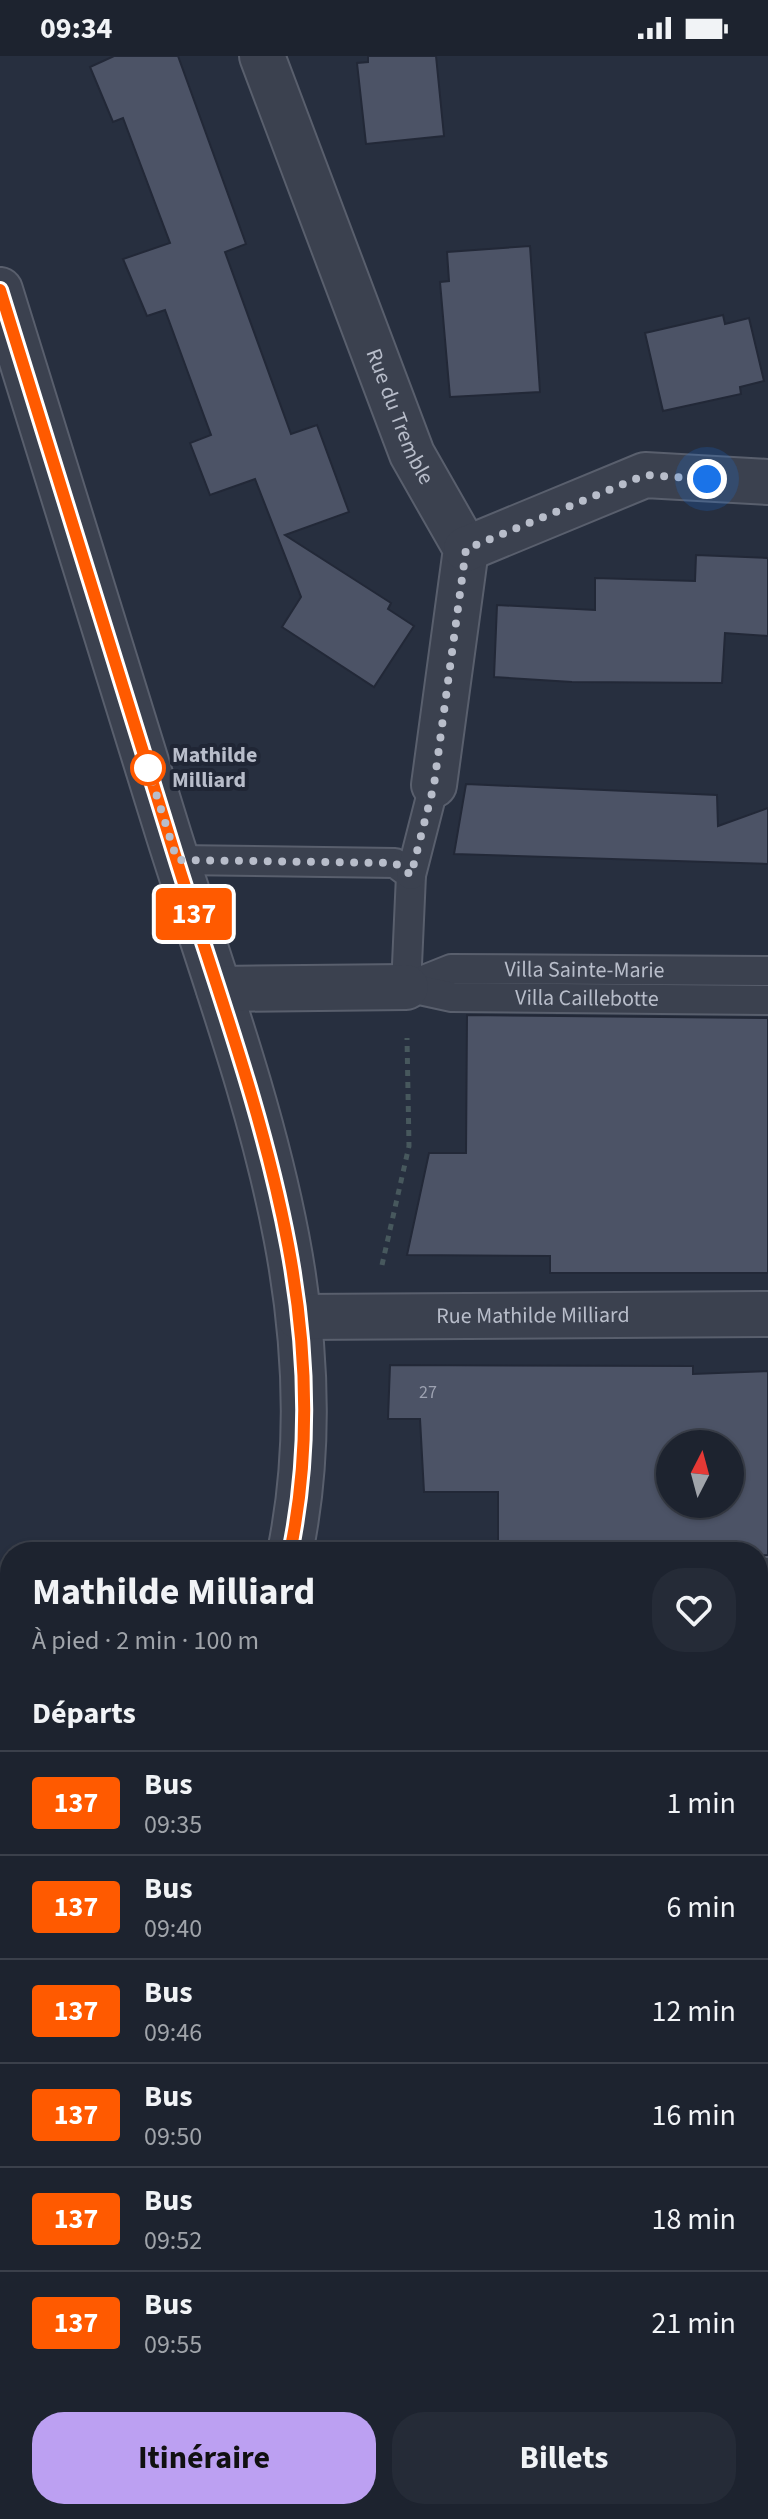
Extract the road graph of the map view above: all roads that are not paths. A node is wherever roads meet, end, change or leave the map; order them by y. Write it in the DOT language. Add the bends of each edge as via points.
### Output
graph roads {
  1 [pos="262,56"];
  2 [pos="0,290"];
  3 [pos="768,482"];
  4 [pos="466,549"];
  5 [pos="434,785"];
  6 [pos="177,860"];
  7 [pos="411,875"];
  8 [pos="768,971"];
  9 [pos="406,987"];
  10 [pos="219,989"];
  11 [pos="768,1000"];
  12 [pos="768,1314"];
  13 [pos="299,1317"];
  14 [pos="292,1542"];
  1 -- 4 [label="street, Rue du Tremble" via="412,454"];
  2 -- 6 [label="street"];
  3 -- 4 [label="street" via="645,475"];
  4 -- 5 [label="street"];
  5 -- 7 [label="lane"];
  6 -- 7 [label="lane" via="395,863"];
  6 -- 10 [label="street"];
  7 -- 9 [label="lane"];
  8 -- 9 [label="lane, Villa Sainte-Marie" via="451,969"];
  9 -- 10 [label="street"];
  9 -- 11 [label="lane, Villa Caillebotte" via="452,997"];
  10 -- 13 [label="street" via="269,1153"];
  12 -- 13 [label="street, Rue Mathilde Milliard"];
  13 -- 14 [label="street" via="303,1433"];
}
